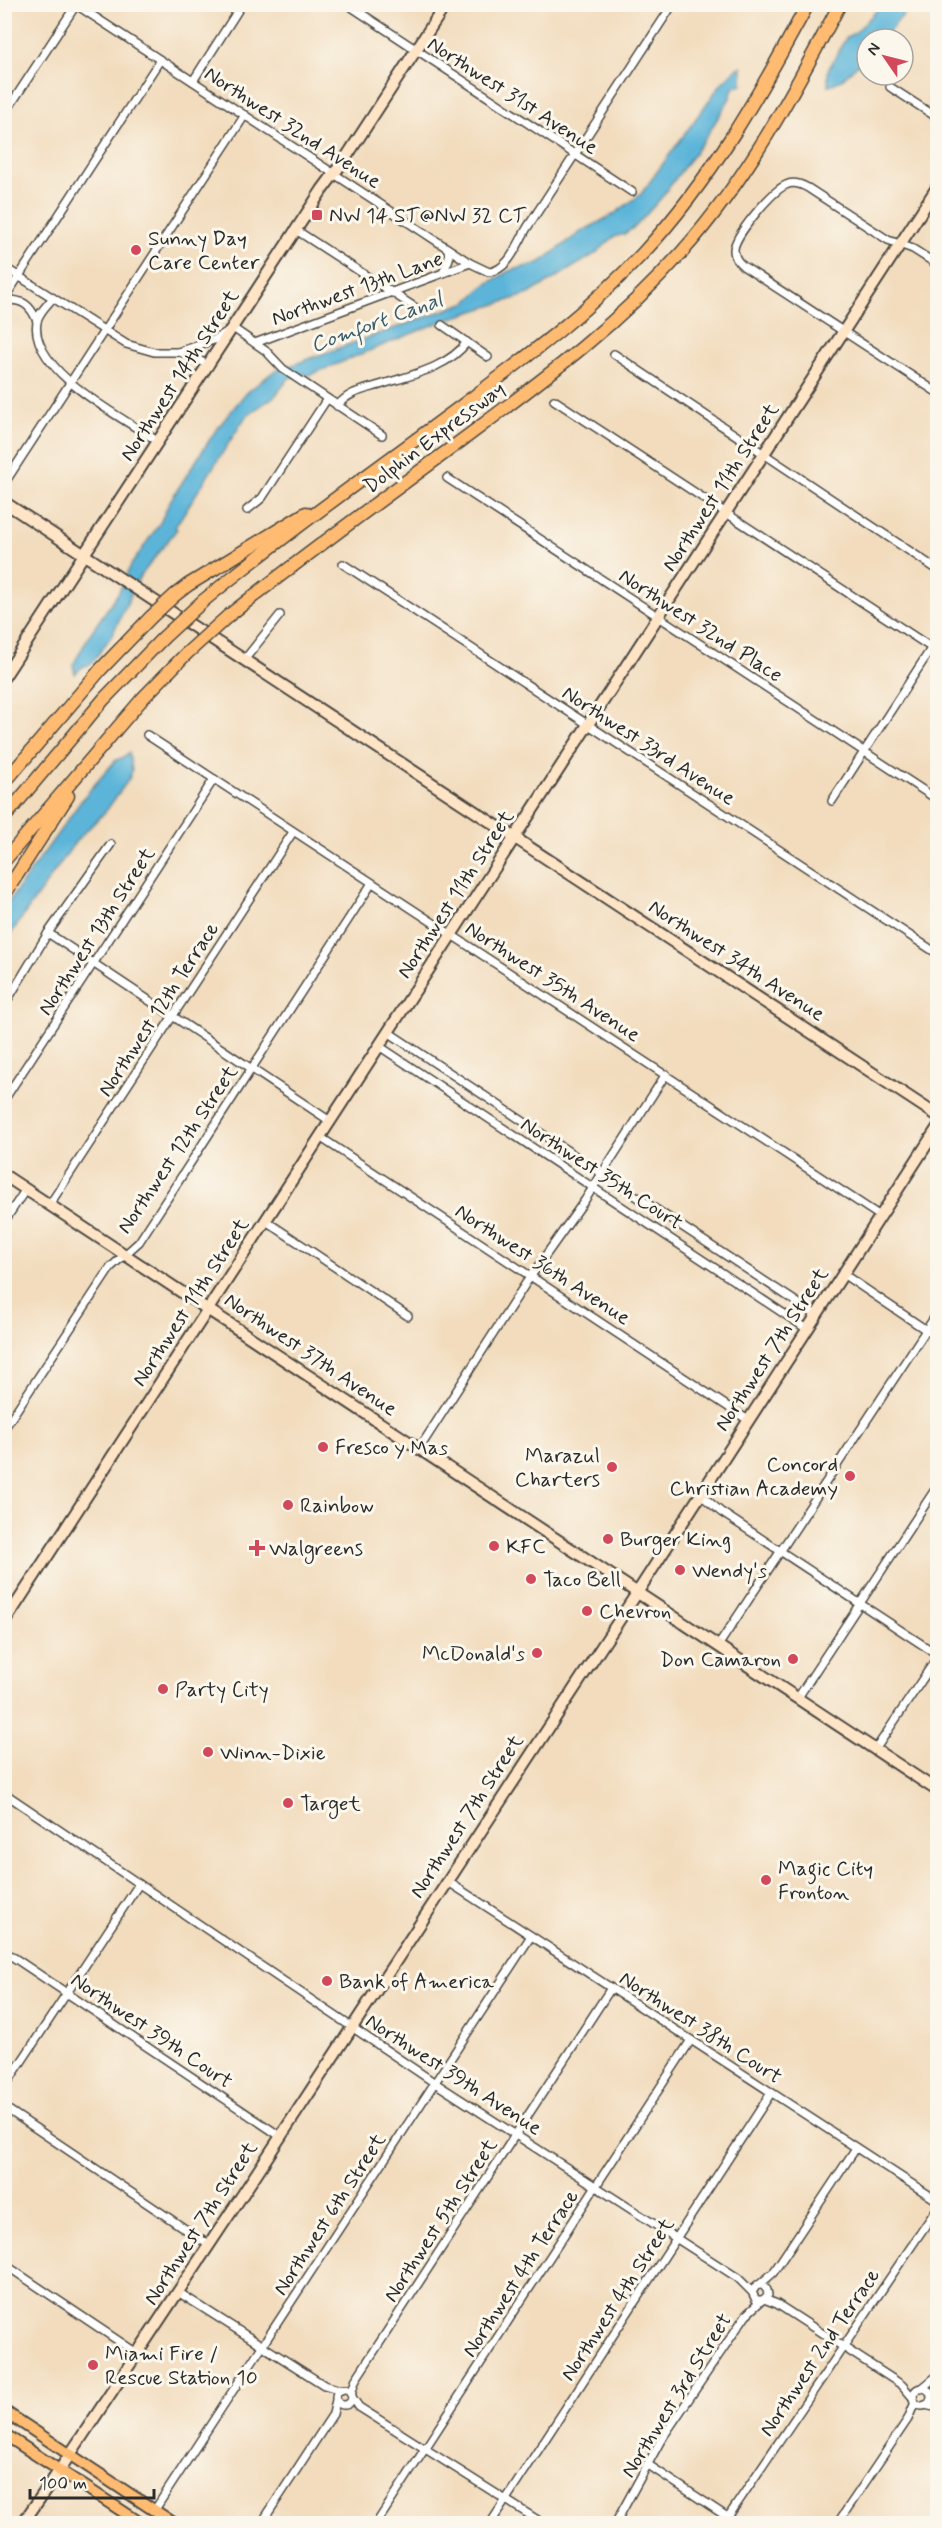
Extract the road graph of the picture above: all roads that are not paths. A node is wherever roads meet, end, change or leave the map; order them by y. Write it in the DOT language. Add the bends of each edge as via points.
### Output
graph roads {
  1 [pos="242,4"];
  2 [pos="347,4"];
  3 [pos="446,4"];
  4 [pos="673,4"];
  5 [pos="808,4"];
  6 [pos="840,4"];
  7 [pos="76,5"];
  8 [pos="416,50"];
  9 [pos="160,60"];
  10 [pos="193,81"];
  11 [pos="890,87"];
  12 [pos="4,115"];
  13 [pos="245,115"];
  14 [pos="938,118"];
  15 [pos="574,154"];
  16 [pos="334,173"];
  17 [pos="938,186"];
  18 [pos="632,192"];
  19 [pos="296,230"];
  20 [pos="900,245"];
  21 [pos="448,249"];
  22 [pos="470,263"];
  23 [pos="938,265"];
  24 [pos="4,267"];
  25 [pos="444,273"];
  26 [pos="19,277"];
  27 [pos="389,293"];
  28 [pos="53,298"];
  29 [pos="4,300"];
  30 [pos="419,310"];
  31 [pos="37,321"];
  32 [pos="442,325"];
  33 [pos="233,328"];
  34 [pos="104,331"];
  35 [pos="843,331"];
  36 [pos="466,342"];
  37 [pos="255,343"];
  38 [pos="178,352"];
  39 [pos="614,354"];
  40 [pos="488,357"];
  41 [pos="208,366"];
  42 [pos="70,383"];
  43 [pos="938,393"];
  44 [pos="327,399"];
  45 [pos="554,400"];
  46 [pos="337,406"];
  47 [pos="382,435"];
  48 [pos="159,442"];
  49 [pos="764,455"];
  50 [pos="373,472"];
  51 [pos="447,478"];
  52 [pos="4,484"];
  53 [pos="4,502"];
  54 [pos="247,510"];
  55 [pos="726,513"];
  56 [pos="85,554"];
  57 [pos="343,564"];
  58 [pos="938,570"];
  59 [pos="280,615"];
  60 [pos="658,617"];
  61 [pos="938,638"];
  62 [pos="934,650"];
  63 [pos="244,659"];
  64 [pos="4,677"];
  65 [pos="588,724"];
  66 [pos="147,735"];
  67 [pos="864,752"];
  68 [pos="93,756"];
  69 [pos="214,779"];
  70 [pos="4,783"];
  71 [pos="938,800"];
  72 [pos="832,801"];
  73 [pos="4,818"];
  74 [pos="293,832"];
  75 [pos="514,837"];
  76 [pos="111,844"];
  77 [pos="4,861"];
  78 [pos="372,883"];
  79 [pos="4,895"];
  80 [pos="48,933"];
  81 [pos="452,934"];
  82 [pos="938,954"];
  83 [pos="93,964"];
  84 [pos="4,1005"];
  85 [pos="173,1016"];
  86 [pos="388,1032"];
  87 [pos="379,1046"];
  88 [pos="251,1069"];
  89 [pos="666,1074"];
  90 [pos="4,1101"];
  91 [pos="938,1116"];
  92 [pos="330,1121"];
  93 [pos="938,1127"];
  94 [pos="320,1137"];
  95 [pos="602,1174"];
  96 [pos="4,1175"];
  97 [pos="593,1187"];
  98 [pos="26,1189"];
  99 [pos="50,1204"];
  100 [pos="880,1216"];
  101 [pos="266,1221"];
  102 [pos="4,1222"];
  103 [pos="125,1253"];
  104 [pos="722,1254"];
  105 [pos="714,1266"];
  106 [pos="843,1274"];
  107 [pos="531,1276"];
  108 [pos="762,1279"];
  109 [pos="753,1293"];
  110 [pos="208,1310"];
  111 [pos="938,1312"];
  112 [pos="816,1315"];
  113 [pos="408,1316"];
  114 [pos="807,1329"];
  115 [pos="926,1330"];
  116 [pos="938,1338"];
  117 [pos="748,1420"];
  118 [pos="4,1430"];
  119 [pos="419,1449"];
  120 [pos="938,1485"];
  121 [pos="700,1494"];
  122 [pos="780,1551"];
  123 [pos="637,1593"];
  124 [pos="860,1604"];
  125 [pos="9,1606"];
  126 [pos="4,1623"];
  127 [pos="718,1646"];
  128 [pos="938,1656"];
  129 [pos="797,1699"];
  130 [pos="875,1750"];
  131 [pos="938,1791"];
  132 [pos="4,1793"];
  133 [pos="447,1881"];
  134 [pos="139,1884"];
  135 [pos="531,1936"];
  136 [pos="4,1951"];
  137 [pos="611,1988"];
  138 [pos="67,1993"];
  139 [pos="351,2027"];
  140 [pos="691,2040"];
  141 [pos="435,2083"];
  142 [pos="4,2088"];
  143 [pos="771,2093"];
  144 [pos="4,2107"];
  145 [pos="516,2134"];
  146 [pos="280,2136"];
  147 [pos="856,2148"];
  148 [pos="596,2186"];
  149 [pos="938,2201"];
  150 [pos="938,2207"];
  151 [pos="676,2238"];
  152 [pos="209,2245"];
  153 [pos="4,2264"];
  154 [pos="773,2273"];
  155 [pos="755,2289"];
  156 [pos="178,2292"];
  157 [pos="765,2295"];
  158 [pos="746,2314"];
  159 [pos="262,2346"];
  160 [pos="842,2346"];
  161 [pos="138,2354"];
  162 [pos="937,2375"];
  163 [pos="356,2379"];
  164 [pos="324,2385"];
  165 [pos="902,2385"];
  166 [pos="920,2389"];
  167 [pos="342,2390"];
  168 [pos="931,2397"];
  169 [pos="336,2399"];
  170 [pos="348,2400"];
  171 [pos="914,2400"];
  172 [pos="924,2406"];
  173 [pos="938,2407"];
  174 [pos="4,2411"];
  175 [pos="333,2414"];
  176 [pos="908,2419"];
  177 [pos="4,2434"];
  178 [pos="425,2449"];
  179 [pos="70,2456"];
  180 [pos="647,2464"];
  181 [pos="59,2471"];
  182 [pos="506,2500"];
  183 [pos="154,2511"];
  184 [pos="728,2517"];
  185 [pos="22,2523"];
  186 [pos="142,2523"];
  187 [pos="175,2523"];
  188 [pos="261,2523"];
  189 [pos="376,2523"];
  190 [pos="490,2523"];
  191 [pos="544,2523"];
  192 [pos="615,2523"];
  193 [pos="738,2523"];
  194 [pos="837,2523"];
  1 -- 10 [label="street"];
  2 -- 8 [label="street, Northwest 31st Avenue"];
  3 -- 8 [label="street, Northwest 14th Street"];
  4 -- 15 [label="street"];
  5 -- 50 [label="highway, Dolphin Expressway" via="729,144 644,253 543,346"];
  6 -- 68 [label="highway, Dolphin Expressway, bridge" via="788,102 744,172 692,240 636,300 563,365 227,617 143,698"];
  7 -- 9 [label="street, Northwest 32nd Avenue"];
  7 -- 12 [label="street"];
  8 -- 15 [label="street, Northwest 31st Avenue"];
  8 -- 16 [label="street, Northwest 14th Street"];
  9 -- 10 [label="street, Northwest 32nd Avenue"];
  9 -- 26 [label="street"];
  10 -- 13 [label="street, Northwest 32nd Avenue"];
  11 -- 14 [label="street"];
  13 -- 16 [label="street, Northwest 32nd Avenue"];
  13 -- 34 [label="street"];
  15 -- 18 [label="street, Northwest 31st Avenue"];
  15 -- 22 [label="street, Northwest 32nd Avenue" via="510,258 494,272 484,272"];
  16 -- 19 [label="street, Northwest 14th Street"];
  16 -- 21 [label="street, Northwest 32nd Avenue"];
  17 -- 20 [label="street, Northwest 11th Street"];
  19 -- 27 [label="street"];
  19 -- 33 [label="street, Northwest 14th Street"];
  20 -- 23 [label="street"];
  20 -- 35 [label="street, Northwest 11th Street"];
  20 -- 35 [label="street" via="794,183 781,188 737,239 734,253 743,266"];
  21 -- 22 [label="street, Northwest 32nd Avenue"];
  21 -- 25 [label="street"];
  22 -- 25 [label="street, Northwest 13th Lane"];
  24 -- 26 [label="street"];
  25 -- 27 [label="street, Northwest 13th Lane"];
  26 -- 28 [label="street"];
  26 -- 29 [label="street"];
  27 -- 30 [label="street"];
  27 -- 37 [label="street, Northwest 13th Lane"];
  28 -- 31 [label="street"];
  28 -- 34 [label="street"];
  29 -- 31 [label="street" via="27,304"];
  31 -- 42 [label="street" via="46,355"];
  32 -- 36 [label="street"];
  33 -- 37 [label="street"];
  33 -- 38 [label="street" via="202,345"];
  33 -- 41 [label="street, Northwest 14th Street"];
  34 -- 38 [label="street" via="138,349"];
  34 -- 42 [label="street"];
  35 -- 43 [label="street"];
  35 -- 49 [label="street, Northwest 11th Street"];
  36 -- 40 [label="street"];
  36 -- 46 [label="street" via="451,359 356,391"];
  37 -- 44 [label="street" via="283,369"];
  38 -- 41 [label="street"];
  39 -- 49 [label="street"];
  41 -- 48 [label="street, Northwest 14th Street"];
  42 -- 48 [label="street"];
  42 -- 52 [label="street"];
  44 -- 46 [label="street"];
  44 -- 54 [label="street" via="262,498"];
  45 -- 55 [label="street"];
  46 -- 47 [label="street"];
  48 -- 56 [label="street, Northwest 14th Street"];
  49 -- 55 [label="street, Northwest 11th Street"];
  49 -- 58 [label="street"];
  50 -- 70 [label="highway, bridge" via="176,595 101,669"];
  50 -- 73 [label="highway, Dolphin Expressway, bridge" via="203,601 163,638 112,691"];
  51 -- 60 [label="street, Northwest 32nd Place"];
  53 -- 56 [label="street"];
  55 -- 60 [label="street, Northwest 11th Street"];
  55 -- 62 [label="street"];
  56 -- 63 [label="street, Northwest 34th Avenue"];
  56 -- 64 [label="street, Northwest 14th Street"];
  57 -- 65 [label="street, Northwest 33rd Avenue"];
  59 -- 63 [label="street"];
  60 -- 65 [label="street, Northwest 11th Street"];
  60 -- 67 [label="street, Northwest 32nd Place"];
  61 -- 62 [label="street"];
  62 -- 67 [label="street"];
  63 -- 75 [label="street, Northwest 34th Avenue"];
  65 -- 75 [label="street, Northwest 11th Street"];
  65 -- 82 [label="street, Northwest 33rd Avenue"];
  66 -- 69 [label="street, Northwest 35th Avenue"];
  67 -- 71 [label="street, Northwest 32nd Place"];
  67 -- 72 [label="street"];
  68 -- 77 [label="highway, Dolphin Expressway"];
  68 -- 79 [label="highway"];
  69 -- 74 [label="street, Northwest 35th Avenue"];
  69 -- 83 [label="street, Northwest 13th Street"];
  74 -- 78 [label="street, Northwest 35th Avenue"];
  74 -- 85 [label="street, Northwest 12th Terrace"];
  75 -- 81 [label="street, Northwest 11th Street"];
  75 -- 91 [label="street, Northwest 34th Avenue"];
  76 -- 80 [label="street"];
  78 -- 81 [label="street, Northwest 35th Avenue"];
  78 -- 88 [label="street, Northwest 12th Street"];
  80 -- 83 [label="street"];
  80 -- 84 [label="street"];
  81 -- 86 [label="street, Northwest 11th Street"];
  81 -- 89 [label="street, Northwest 35th Avenue"];
  83 -- 85 [label="street"];
  83 -- 90 [label="street, Northwest 13th Street"];
  85 -- 88 [label="street"];
  85 -- 99 [label="street, Northwest 12th Terrace"];
  86 -- 87 [label="street, Northwest 11th Street"];
  86 -- 95 [label="street, Northwest 35th Court"];
  87 -- 92 [label="street, Northwest 11th Street"];
  87 -- 97 [label="street, Northwest 35th Court"];
  88 -- 92 [label="street"];
  88 -- 103 [label="street, Northwest 12th Street" via="139,1242"];
  89 -- 95 [label="street"];
  89 -- 100 [label="street, Northwest 35th Avenue"];
  92 -- 94 [label="street, Northwest 11th Street"];
  93 -- 100 [label="street, Northwest 7th Street"];
  94 -- 101 [label="street, Northwest 11th Street"];
  94 -- 107 [label="street, Northwest 36th Avenue"];
  95 -- 97 [label="street"];
  95 -- 104 [label="street, Northwest 35th Court"];
  96 -- 98 [label="street, Northwest 37th Avenue"];
  97 -- 105 [label="street, Northwest 35th Court"];
  97 -- 107 [label="street"];
  98 -- 99 [label="street, Northwest 37th Avenue"];
  98 -- 102 [label="street"];
  99 -- 103 [label="street, Northwest 37th Avenue"];
  100 -- 106 [label="street, Northwest 7th Street"];
  101 -- 110 [label="street, Northwest 11th Street"];
  101 -- 113 [label="street"];
  103 -- 110 [label="street, Northwest 37th Avenue"];
  103 -- 118 [label="street, Northwest 12th Street" via="111,1267"];
  104 -- 105 [label="street"];
  104 -- 108 [label="street, Northwest 35th Court"];
  105 -- 109 [label="street, Northwest 35th Court"];
  106 -- 112 [label="street, Northwest 7th Street"];
  106 -- 115 [label="street"];
  107 -- 117 [label="street, Northwest 36th Avenue"];
  107 -- 119 [label="street"];
  108 -- 109 [label="street"];
  108 -- 112 [label="street, Northwest 35th Court"];
  109 -- 114 [label="street, Northwest 35th Court"];
  110 -- 119 [label="street, Northwest 37th Avenue"];
  110 -- 125 [label="street, Northwest 11th Street"];
  111 -- 115 [label="street"];
  112 -- 114 [label="street, Northwest 7th Street"];
  114 -- 117 [label="street, Northwest 7th Street"];
  115 -- 116 [label="street"];
  115 -- 122 [label="street"];
  117 -- 121 [label="street, Northwest 7th Street"];
  119 -- 123 [label="street, Northwest 37th Avenue"];
  120 -- 124 [label="street"];
  121 -- 122 [label="street"];
  121 -- 123 [label="street, Northwest 7th Street"];
  122 -- 124 [label="street"];
  122 -- 127 [label="street"];
  123 -- 127 [label="street, Northwest 37th Avenue"];
  123 -- 133 [label="street, Northwest 7th Street"];
  124 -- 128 [label="street"];
  124 -- 129 [label="street"];
  125 -- 126 [label="street, Northwest 11th Street"];
  127 -- 129 [label="street, Northwest 37th Avenue"];
  128 -- 130 [label="street"];
  129 -- 130 [label="street, Northwest 37th Avenue"];
  130 -- 131 [label="street, Northwest 37th Avenue"];
  132 -- 134 [label="street, Northwest 39th Avenue"];
  133 -- 135 [label="street, Northwest 38th Court"];
  133 -- 139 [label="street, Northwest 7th Street"];
  134 -- 138 [label="street"];
  134 -- 139 [label="street, Northwest 39th Avenue"];
  135 -- 137 [label="street, Northwest 38th Court"];
  135 -- 141 [label="street, Northwest 6th Street"];
  136 -- 138 [label="street, Northwest 39th Court"];
  137 -- 140 [label="street, Northwest 38th Court"];
  137 -- 145 [label="street, Northwest 5th Street"];
  138 -- 142 [label="street"];
  138 -- 146 [label="street, Northwest 39th Court"];
  139 -- 141 [label="street, Northwest 39th Avenue"];
  139 -- 146 [label="street, Northwest 7th Street"];
  140 -- 143 [label="street, Northwest 38th Court"];
  140 -- 148 [label="street, Northwest 4th Terrace"];
  141 -- 145 [label="street, Northwest 39th Avenue"];
  141 -- 159 [label="street, Northwest 6th Street"];
  143 -- 147 [label="street, Northwest 38th Court"];
  143 -- 151 [label="street, Northwest 4th Street"];
  144 -- 152 [label="street"];
  145 -- 148 [label="street, Northwest 39th Avenue"];
  145 -- 163 [label="street, Northwest 5th Street"];
  146 -- 152 [label="street, Northwest 7th Street"];
  147 -- 149 [label="street, Northwest 38th Court"];
  147 -- 154 [label="street"];
  148 -- 151 [label="street, Northwest 39th Avenue"];
  148 -- 178 [label="street, Northwest 4th Terrace"];
  150 -- 160 [label="street, Northwest 2nd Terrace"];
  151 -- 155 [label="street, Northwest 39th Avenue"];
  151 -- 182 [label="street, Northwest 4th Street"];
  152 -- 156 [label="street, Northwest 7th Street"];
  153 -- 161 [label="street"];
  154 -- 155 [label="street"];
  154 -- 157 [label="street"];
  155 -- 157 [label="street"];
  155 -- 157 [label="street" via="756,2300"];
  155 -- 158 [label="street, Northwest 3rd Street"];
  156 -- 159 [label="street"];
  156 -- 161 [label="street, Northwest 7th Street"];
  157 -- 158 [label="street, Northwest 3rd Street"];
  157 -- 160 [label="street"];
  158 -- 180 [label="street, Northwest 3rd Street"];
  159 -- 164 [label="street"];
  159 -- 183 [label="street, Northwest 6th Street"];
  160 -- 165 [label="street"];
  160 -- 184 [label="street, Northwest 2nd Terrace"];
  161 -- 179 [label="street, Northwest 7th Street"];
  162 -- 166 [label="street"];
  162 -- 168 [label="street"];
  163 -- 167 [label="street, Northwest 5th Street"];
  163 -- 170 [label="street, Northwest 5th Street"];
  164 -- 167 [label="street"];
  164 -- 169 [label="street"];
  165 -- 166 [label="street"];
  165 -- 171 [label="street"];
  166 -- 168 [label="street" via="928,2391"];
  166 -- 171 [label="street"];
  167 -- 169 [label="street, Northwest 5th Street"];
  167 -- 170 [label="street"];
  168 -- 172 [label="street"];
  168 -- 173 [label="street"];
  169 -- 170 [label="street"];
  169 -- 175 [label="street"];
  170 -- 175 [label="street"];
  170 -- 178 [label="street"];
  171 -- 172 [label="street"];
  171 -- 176 [label="street"];
  172 -- 173 [label="street"];
  172 -- 176 [label="street"];
  174 -- 179 [label="main road"];
  175 -- 188 [label="street"];
  176 -- 194 [label="street"];
  177 -- 181 [label="main road"];
  178 -- 182 [label="street"];
  178 -- 189 [label="street, Northwest 4th Terrace"];
  179 -- 181 [label="street, Northwest 7th Street"];
  179 -- 183 [label="main road"];
  180 -- 184 [label="street"];
  180 -- 192 [label="street, Northwest 3rd Street"];
  181 -- 185 [label="street, Northwest 7th Street"];
  181 -- 186 [label="main road"];
  182 -- 190 [label="street, Northwest 4th Street"];
  182 -- 191 [label="street"];
  183 -- 187 [label="main road"];
  184 -- 193 [label="street"];
}
